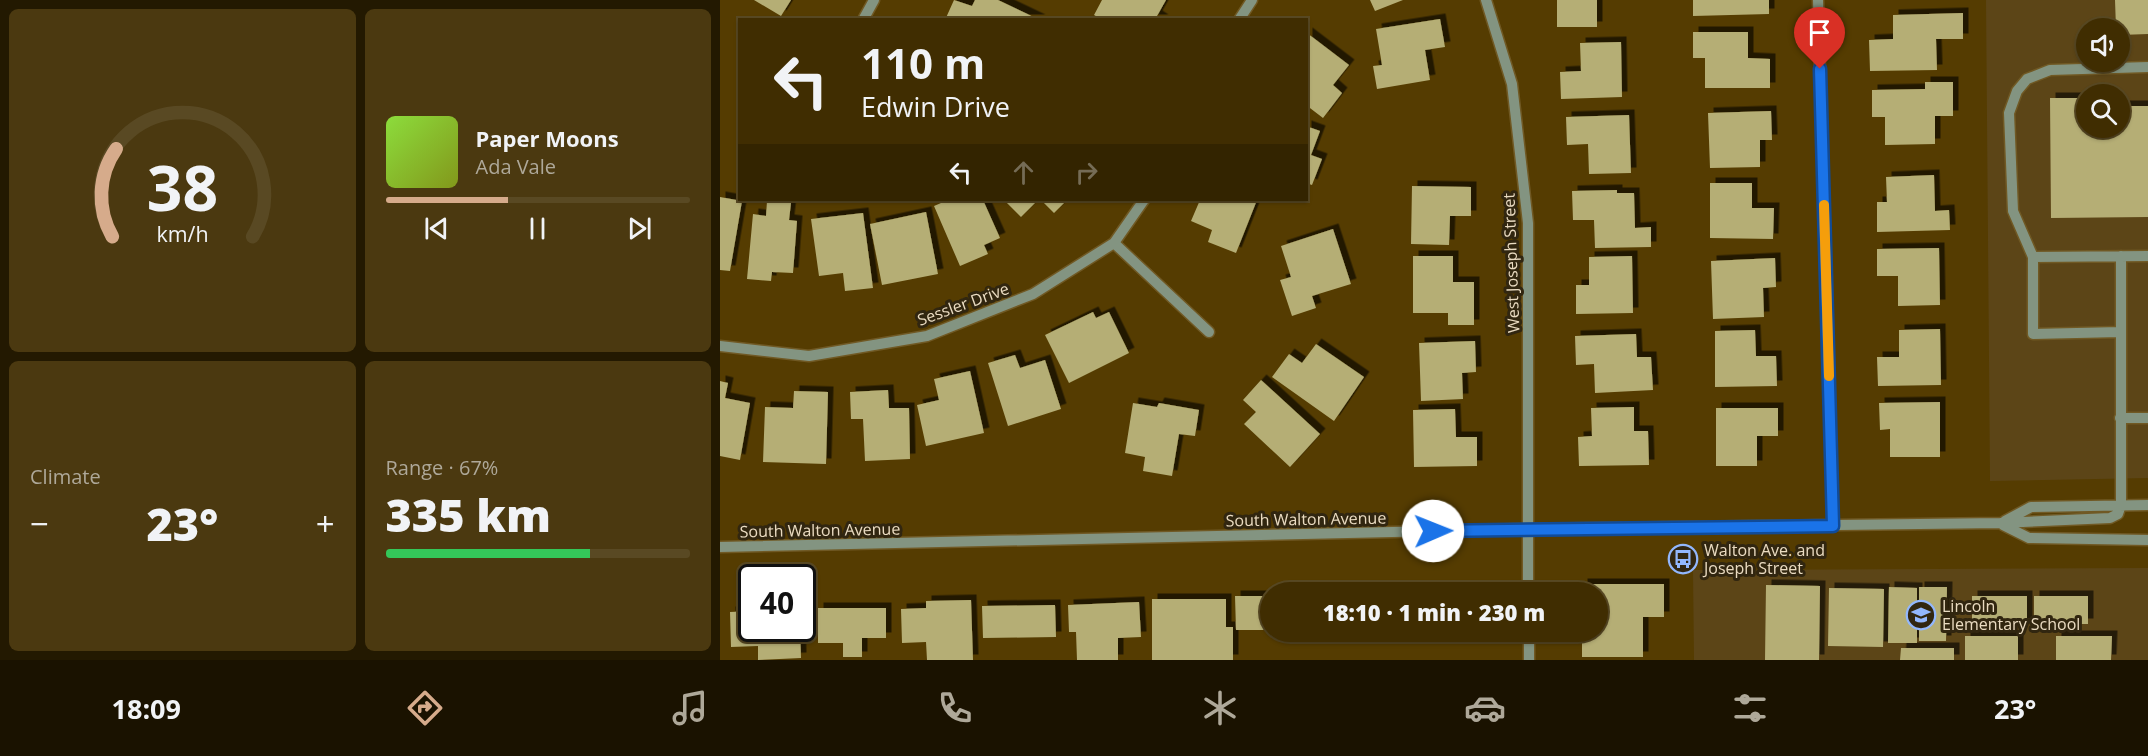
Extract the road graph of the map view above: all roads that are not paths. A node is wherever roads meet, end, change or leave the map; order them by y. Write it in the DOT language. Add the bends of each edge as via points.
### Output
graph roads {
  1 [pos="874,0"];
  2 [pos="1252,0"];
  3 [pos="1486,0"];
  4 [pos="1818,0"];
  5 [pos="863,18"];
  6 [pos="1240,18"];
  7 [pos="2148,67"];
  8 [pos="1143,201"];
  9 [pos="1114,243"];
  10 [pos="2121,256"];
  11 [pos="2148,256"];
  12 [pos="2033,257"];
  13 [pos="1209,332"];
  14 [pos="2120,332"];
  15 [pos="720,346"];
  16 [pos="2120,418"];
  17 [pos="2148,418"];
  18 [pos="2121,505"];
  19 [pos="2148,505"];
  20 [pos="2000,523"];
  21 [pos="1833,526"];
  22 [pos="1528,529"];
  23 [pos="2148,540"];
  24 [pos="720,547"];
  25 [pos="1528,582"];
  26 [pos="1528,642"];
  27 [pos="1529,660"];
  1 -- 5 [label="street"];
  2 -- 6 [label="street"];
  3 -- 22 [label="street, West Joseph Street" via="1512,84 1528,223"];
  4 -- 21 [label="street"];
  7 -- 12 [label="street" via="2050,70 2026,79 2017,91 2009,113 2013,211"];
  8 -- 9 [label="street, Sessler Drive"];
  9 -- 13 [label="street"];
  9 -- 15 [label="street, Sessler Drive" via="1033,294 927,336 809,356"];
  10 -- 11 [label="street"];
  10 -- 12 [label="street"];
  10 -- 14 [label="street"];
  12 -- 14 [label="street" via="2033,334"];
  14 -- 16 [label="street"];
  16 -- 17 [label="street"];
  16 -- 18 [label="street"];
  18 -- 19 [label="street, South Walton Avenue"];
  18 -- 20 [label="street, South Walton Avenue" via="2031,507"];
  20 -- 21 [label="street, South Walton Avenue"];
  20 -- 23 [label="street, South Walton Avenue" via="2029,538"];
  21 -- 22 [label="street, South Walton Avenue"];
  22 -- 24 [label="street, South Walton Avenue"];
  22 -- 25 [label="street, West Joseph Street"];
  26 -- 27 [label="street"];
}
